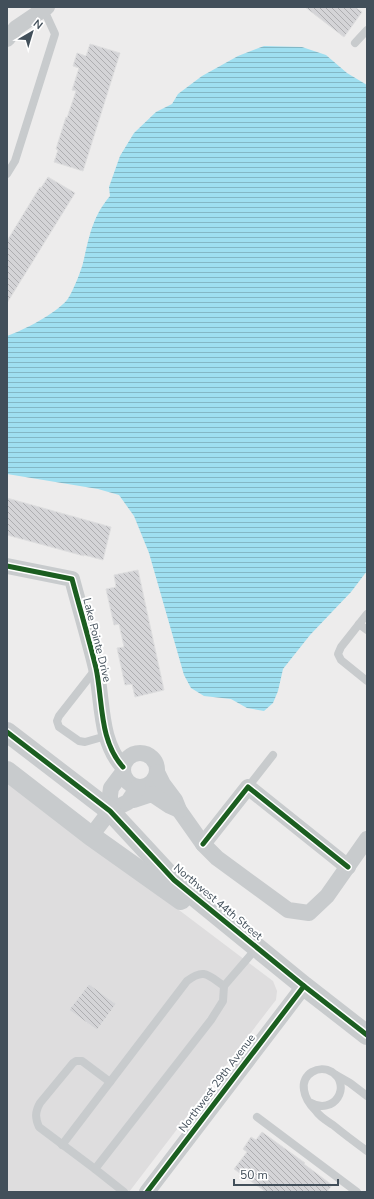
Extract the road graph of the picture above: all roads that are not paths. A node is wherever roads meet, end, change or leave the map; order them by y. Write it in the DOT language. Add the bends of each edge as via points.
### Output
graph roads {
  1 [pos="46,8"];
  2 [pos="367,30"];
  3 [pos="7,39"];
  4 [pos="355,44"];
  5 [pos="7,174"];
  6 [pos="7,566"];
  7 [pos="367,614"];
  8 [pos="359,624"];
  9 [pos="367,630"];
  10 [pos="96,669"];
  11 [pos="367,681"];
  12 [pos="7,732"];
  13 [pos="106,736"];
  14 [pos="273,755"];
  15 [pos="127,765"];
  16 [pos="7,771"];
  17 [pos="152,784"];
  18 [pos="248,787"];
  19 [pos="110,812"];
  20 [pos="92,836"];
  21 [pos="367,839"];
  22 [pos="203,844"];
  23 [pos="348,867"];
  24 [pos="254,951"];
  25 [pos="224,986"];
  26 [pos="304,986"];
  27 [pos="367,1035"];
  28 [pos="335,1074"];
  29 [pos="110,1082"];
  30 [pos="367,1096"];
  31 [pos="309,1102"];
  32 [pos="258,1117"];
  33 [pos="62,1145"];
  34 [pos="367,1152"];
  35 [pos="95,1169"];
  36 [pos="124,1192"];
  37 [pos="147,1192"];
  38 [pos="357,1192"];
  1 -- 3 [label="street" via="16,28"];
  1 -- 5 [label="lane" via="55,34 15,161"];
  2 -- 4 [label="lane"];
  6 -- 10 [label="street, Lake Pointe Drive" via="72,579"];
  7 -- 8 [label="lane"];
  8 -- 9 [label="lane"];
  8 -- 11 [label="lane" via="338,654 341,660"];
  10 -- 13 [label="street, Lake Pointe Drive"];
  10 -- 13 [label="lane" via="57,721 59,727 79,741 85,742"];
  12 -- 19 [label="street, Northwest 44th Street"];
  13 -- 15 [label="street" via="115,745"];
  14 -- 18 [label="lane"];
  15 -- 17 [label="street" via="126,780 134,786"];
  15 -- 17 [label="street" via="143,754 148,756 154,762"];
  15 -- 19 [label="street" via="111,788"];
  16 -- 20 [label="street, Northwest 44th Street"];
  17 -- 19 [label="street"];
  17 -- 22 [label="street" via="170,806 179,810"];
  18 -- 22 [label="street"];
  18 -- 23 [label="street"];
  19 -- 20 [label="street"];
  19 -- 26 [label="street, Northwest 44th Street" via="174,880"];
  20 -- 24 [label="street, Northwest 44th Street"];
  21 -- 23 [label="street"];
  22 -- 23 [label="street" via="217,858 288,910 309,913 327,896"];
  24 -- 25 [label="lane"];
  24 -- 26 [label="street, Northwest 44th Street"];
  25 -- 29 [label="lane" via="202,973 187,981"];
  25 -- 35 [label="lane" via="223,1002 211,1020"];
  26 -- 27 [label="street, Northwest 44th Street"];
  26 -- 37 [label="street, Northwest 29th Avenue"];
  28 -- 30 [label="lane"];
  28 -- 31 [label="lane" via="341,1087 336,1100 323,1107"];
  28 -- 31 [label="lane" via="321,1069 308,1075 303,1088"];
  29 -- 33 [label="lane"];
  29 -- 33 [label="lane" via="82,1061 76,1061 40,1103 36,1110 39,1127"];
  31 -- 34 [label="lane" via="317,1113"];
  32 -- 38 [label="lane"];
  33 -- 35 [label="lane"];
  35 -- 36 [label="lane"];
}
